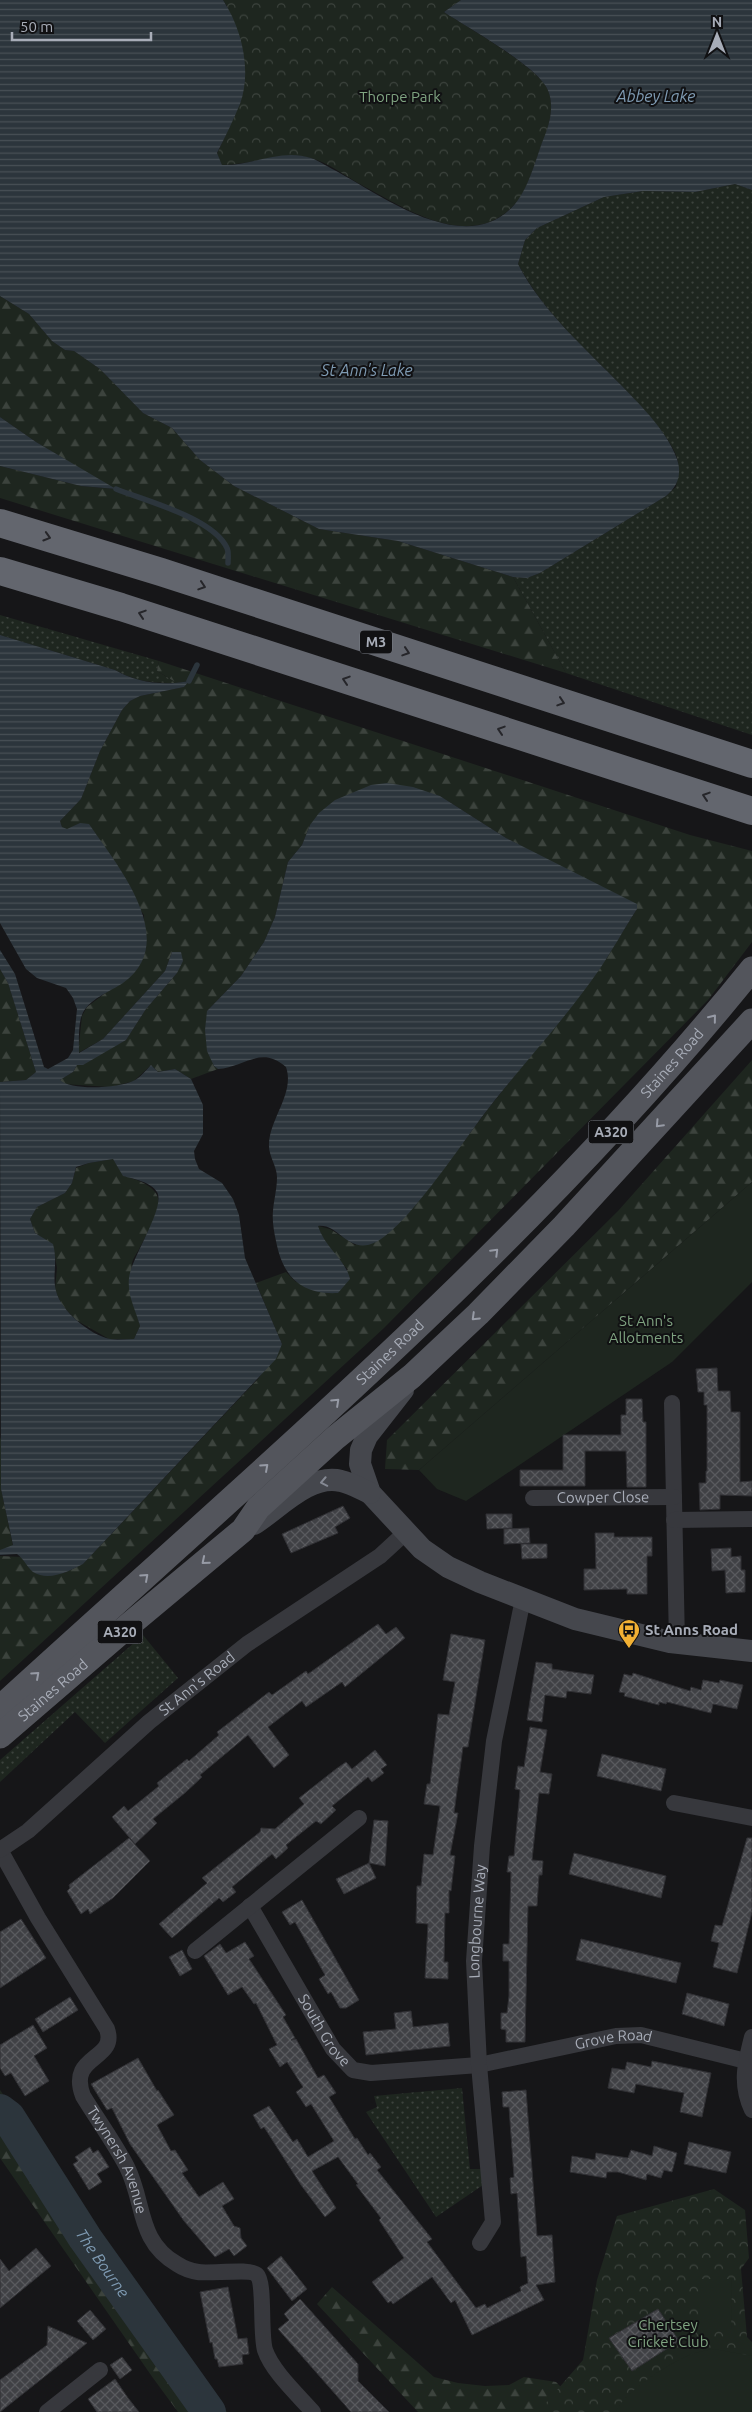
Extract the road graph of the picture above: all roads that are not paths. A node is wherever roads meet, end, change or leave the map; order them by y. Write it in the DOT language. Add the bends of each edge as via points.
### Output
graph roads {
  1 [pos="0,523"];
  2 [pos="0,571"];
  3 [pos="752,764"];
  4 [pos="752,811"];
  5 [pos="752,969"];
  6 [pos="752,1021"];
  7 [pos="412,1376"];
  8 [pos="672,1403"];
  9 [pos="300,1435"];
  10 [pos="335,1438"];
  11 [pos="360,1464"];
  12 [pos="370,1492"];
  13 [pos="674,1497"];
  14 [pos="533,1498"];
  15 [pos="752,1519"];
  16 [pos="674,1520"];
  17 [pos="243,1530"];
  18 [pos="404,1533"];
  19 [pos="523,1599"];
  20 [pos="677,1643"];
  21 [pos="752,1651"];
  22 [pos="0,1708"];
  23 [pos="0,1736"];
  24 [pos="674,1803"];
  25 [pos="359,1818"];
  26 [pos="752,1818"];
  27 [pos="0,1850"];
  28 [pos="250,1906"];
  29 [pos="195,1951"];
  30 [pos="752,2037"];
  31 [pos="746,2061"];
  32 [pos="479,2065"];
  33 [pos="752,2110"];
  34 [pos="480,2243"];
  35 [pos="100,2370"];
  36 [pos="57,2409"];
  37 [pos="313,2412"];
  1 -- 3 [label="highway, M3, one-way" via="180,578"];
  4 -- 2 [label="highway, one-way"];
  9 -- 5 [label="main road, Staines Road / A320, one-way" via="530,1217 609,1134"];
  6 -- 7 [label="main road, Staines Road / A320, one-way" via="564,1226"];
  7 -- 10 [label="main road, Staines Road / A320"];
  7 -- 11 [label="main road" via="367,1436"];
  8 -- 13 [label="street"];
  9 -- 10 [label="main road" via="324,1434"];
  22 -- 9 [label="main road, Staines Road / A320, one-way"];
  10 -- 11 [label="main road" via="347,1446"];
  10 -- 17 [label="main road, Staines Road / A320" via="258,1508"];
  11 -- 12 [label="main road"];
  12 -- 17 [label="main road, one-way" via="340,1480 308,1486"];
  12 -- 18 [label="main road"];
  13 -- 14 [label="street, Cowper Close"];
  13 -- 16 [label="street"];
  15 -- 16 [label="street"];
  16 -- 20 [label="street"];
  17 -- 23 [label="main road, Staines Road / A320, one-way"];
  18 -- 19 [label="main road" via="448,1567"];
  18 -- 27 [label="street, St Ann's Road" via="380,1556 247,1644 149,1722 28,1832"];
  19 -- 20 [label="main road" via="575,1619"];
  19 -- 32 [label="street, Longbourne Way" via="494,1741 482,1846 474,1961"];
  20 -- 21 [label="main road"];
  24 -- 26 [label="street"];
  25 -- 28 [label="street"];
  27 -- 37 [label="street, Twynersh Avenue" via="107,2029 108,2046 85,2065 78,2084 127,2167 151,2242 178,2265 197,2272 250,2270 257,2274 261,2283 262,2332 269,2361"];
  28 -- 29 [label="street"];
  28 -- 32 [label="street, South Grove" via="333,2049 353,2070 371,2073"];
  30 -- 31 [label="street"];
  31 -- 32 [label="street, Grove Road" via="641,2035 616,2036"];
  31 -- 33 [label="street" via="744,2082"];
  32 -- 34 [label="street, Longbourne Way" via="493,2222"];
  35 -- 36 [label="street"];
}
